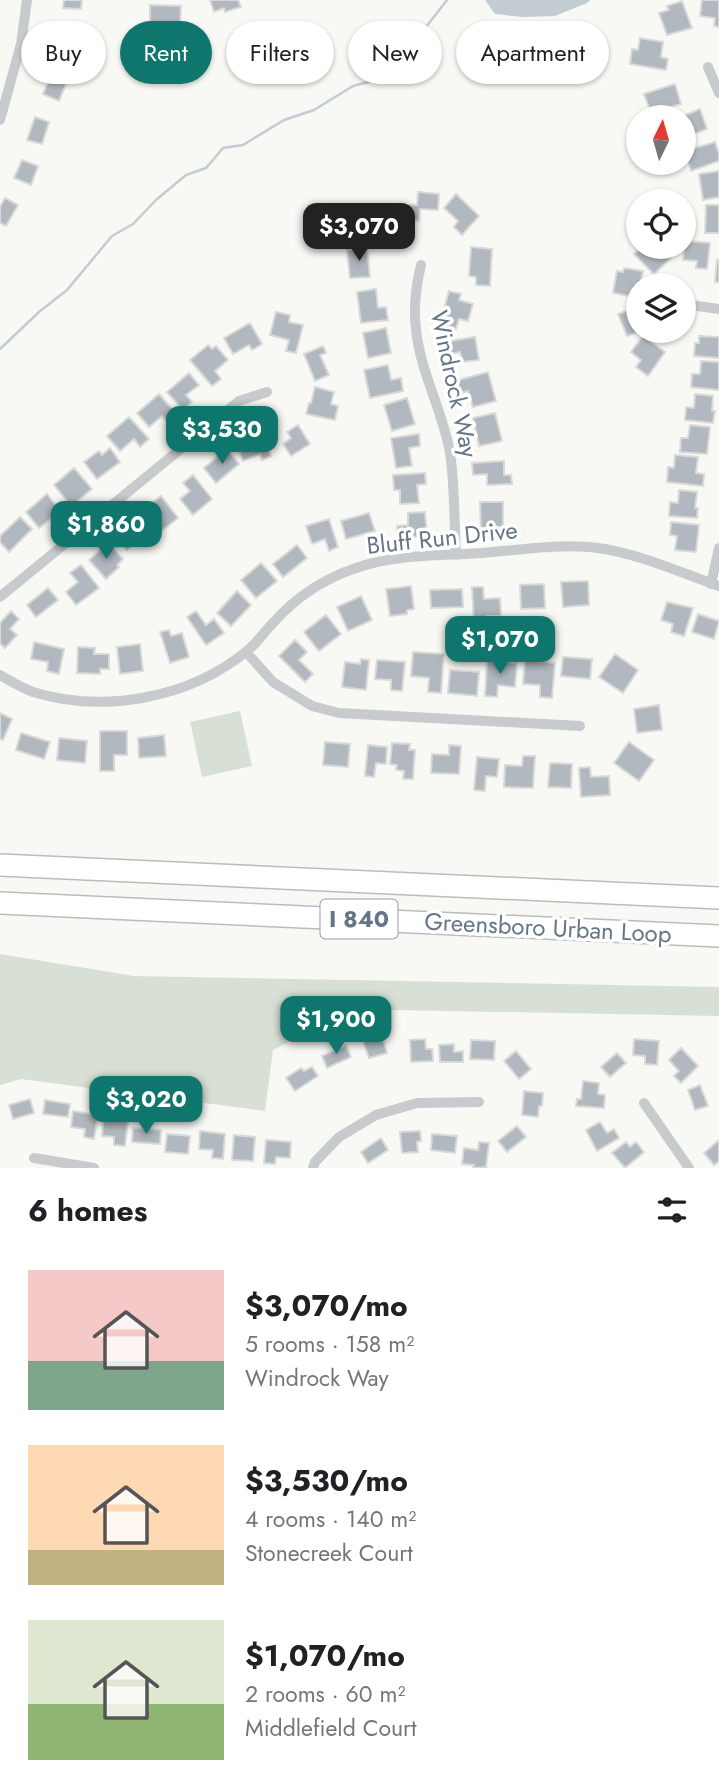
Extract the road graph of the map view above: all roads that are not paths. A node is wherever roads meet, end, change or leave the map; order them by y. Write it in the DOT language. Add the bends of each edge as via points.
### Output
graph roads {
  1 [pos="27,0"];
  2 [pos="708,67"];
  3 [pos="719,93"];
  4 [pos="0,120"];
  5 [pos="421,265"];
  6 [pos="696,305"];
  7 [pos="719,309"];
  8 [pos="267,392"];
  9 [pos="719,548"];
  10 [pos="456,555"];
  11 [pos="715,585"];
  12 [pos="0,597"];
  13 [pos="246,652"];
  14 [pos="0,676"];
  15 [pos="580,726"];
  16 [pos="0,864"];
  17 [pos="719,898"];
  18 [pos="0,903"];
  19 [pos="719,936"];
  20 [pos="479,1102"];
  21 [pos="644,1103"];
  22 [pos="34,1158"];
  23 [pos="94,1168"];
  24 [pos="313,1168"];
  25 [pos="689,1168"];
  1 -- 4 [label="street" via="21,44"];
  2 -- 3 [label="street"];
  5 -- 10 [label="street, Windrock Way" via="416,330 450,454"];
  6 -- 7 [label="street"];
  8 -- 12 [label="street" via="239,401"];
  9 -- 11 [label="street"];
  10 -- 11 [label="street, Bluff Run Drive" via="597,548 650,560"];
  10 -- 13 [label="street, Bluff Run Drive" via="388,560 331,578 291,604"];
  13 -- 14 [label="street, Bluff Run Drive" via="204,680 157,695 113,702 32,691"];
  13 -- 15 [label="street" via="273,682 312,706 339,713"];
  16 -- 17 [label="highway, Greensboro Urban Loop / I 840"];
  18 -- 19 [label="highway, Greensboro Urban Loop / I 840"];
  20 -- 24 [label="street" via="416,1103 376,1115 339,1137"];
  21 -- 25 [label="street"];
  22 -- 23 [label="street"];
}
